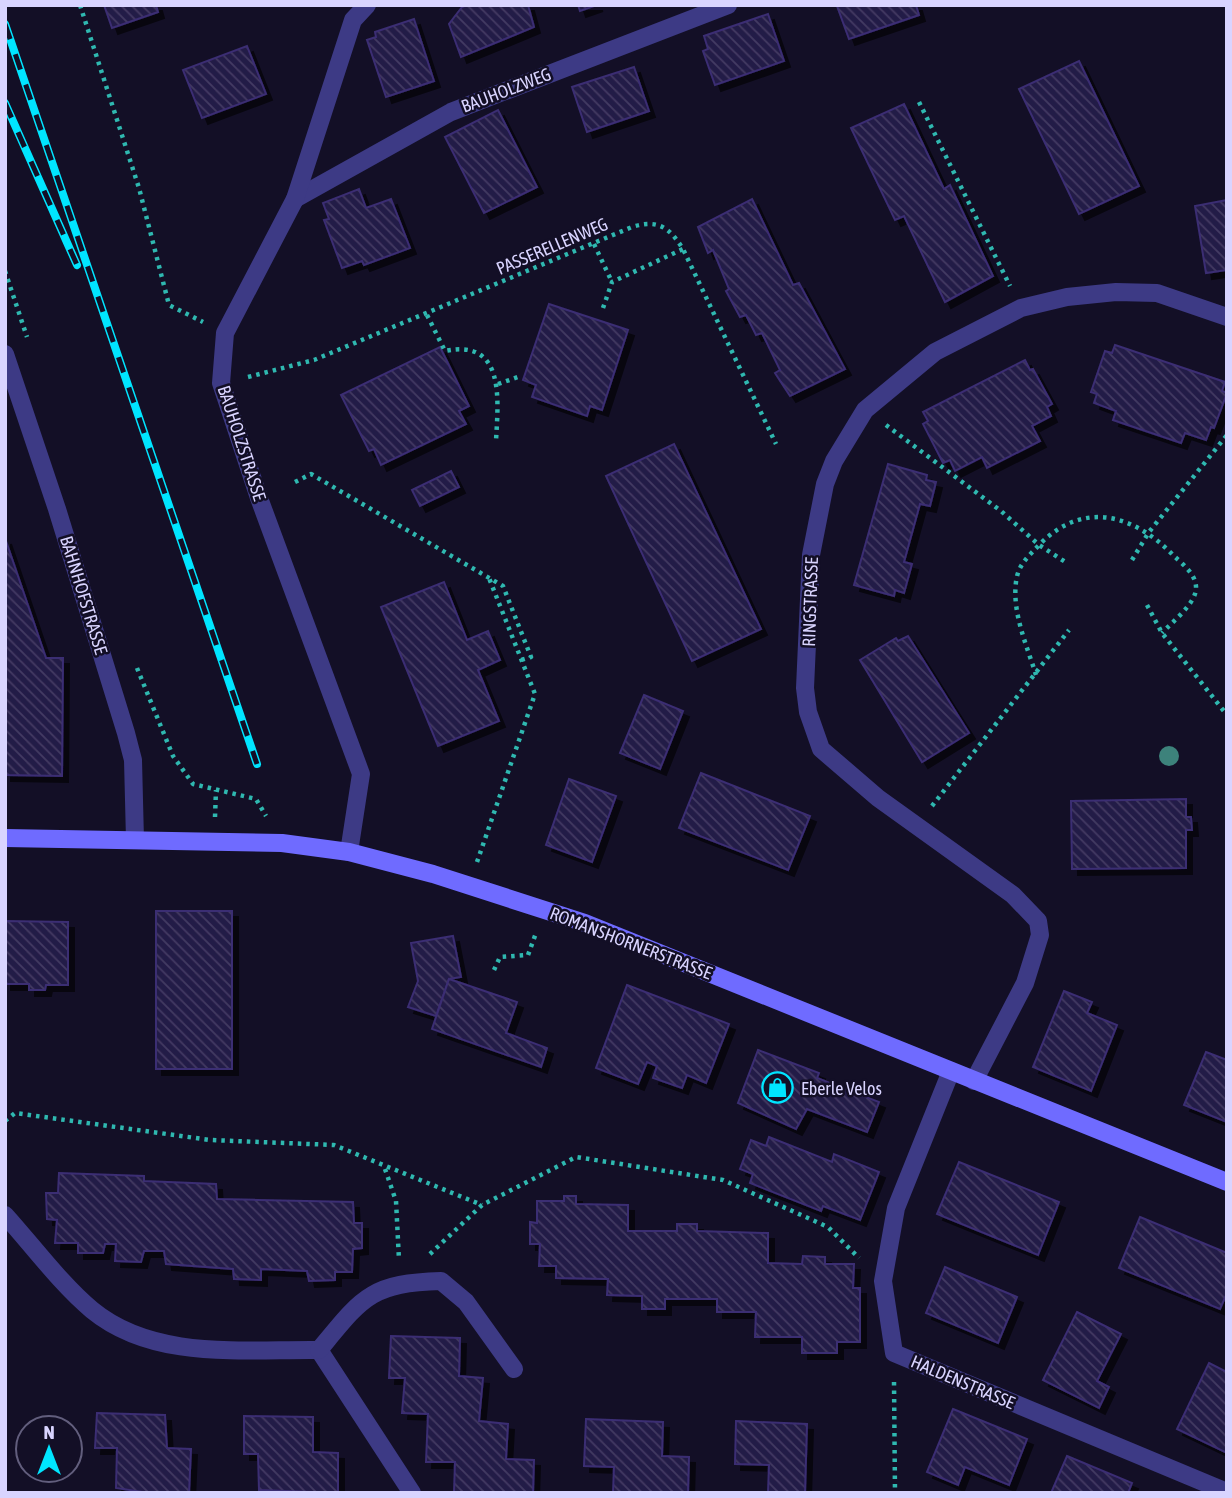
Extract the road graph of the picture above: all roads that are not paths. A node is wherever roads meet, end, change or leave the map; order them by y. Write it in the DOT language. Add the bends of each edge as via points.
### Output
graph roads {
  1 [pos="367,5"];
  2 [pos="728,5"];
  3 [pos="295,199"];
  4 [pos="1227,317"];
  5 [pos="5,354"];
  6 [pos="5,838"];
  7 [pos="135,840"];
  8 [pos="349,852"];
  9 [pos="951,1071"];
  10 [pos="974,1081"];
  11 [pos="1227,1182"];
  12 [pos="5,1215"];
  13 [pos="319,1350"];
  14 [pos="514,1369"];
  15 [pos="1227,1492"];
  16 [pos="412,1493"];
  1 -- 3 [label="street, BAUHOLZSTRASSE" via="353,20"];
  2 -- 3 [label="street, BAUHOLZWEG" via="451,112"];
  3 -- 8 [label="street, BAUHOLZSTRASSE" via="225,333 221,383 361,775"];
  4 -- 10 [label="street, RINGSTRASSE" via="1157,293 1067,297 1021,308 936,352 866,410 834,461 811,555 805,688 821,749 916,826 1013,895 1038,920 1040,935 1025,983"];
  5 -- 7 [label="street, BAHNHOFSTRASSE" via="126,733 132,760"];
  6 -- 7 [label="main road, ROMANSHORNERSTRASSE"];
  7 -- 8 [label="main road, ROMANSHORNERSTRASSE" via="282,843"];
  8 -- 9 [label="main road, ROMANSHORNERSTRASSE" via="585,923"];
  9 -- 10 [label="main road, ROMANSHORNERSTRASSE"];
  9 -- 15 [label="street, HALDENSTRASSE" via="896,1208 883,1280 894,1353"];
  10 -- 11 [label="main road, ROMANSHORNERSTRASSE"];
  12 -- 13 [label="street" via="92,1309 125,1331 159,1344"];
  13 -- 14 [label="street" via="360,1301 399,1282 441,1280 466,1302"];
  13 -- 16 [label="street"];
}
